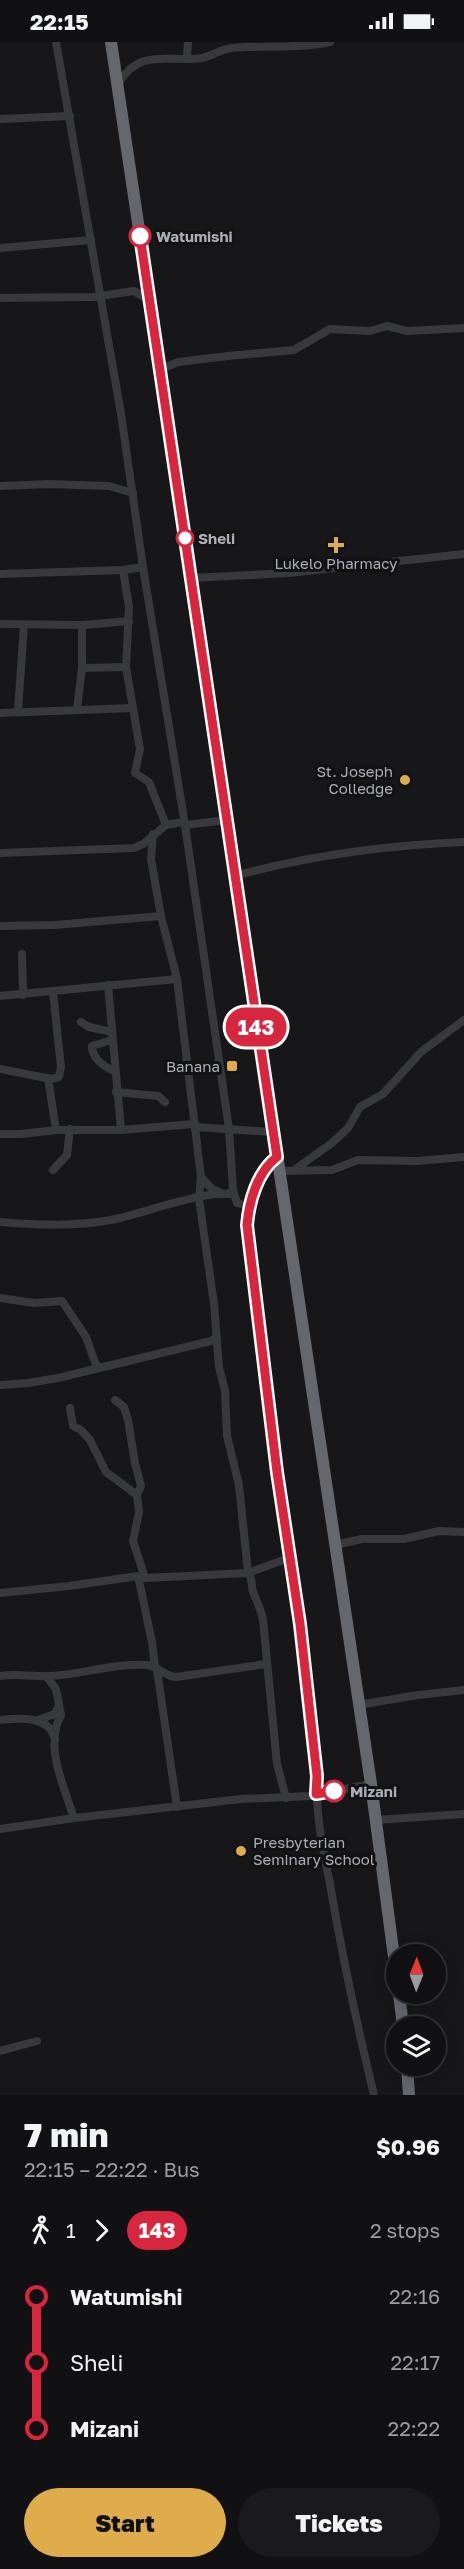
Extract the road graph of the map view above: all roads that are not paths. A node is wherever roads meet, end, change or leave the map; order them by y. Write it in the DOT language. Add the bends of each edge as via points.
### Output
graph roads {
  1 [pos="56,42"];
  2 [pos="111,42"];
  3 [pos="189,42"];
  4 [pos="330,42"];
  5 [pos="256,45"];
  6 [pos="187,58"];
  7 [pos="118,85"];
  8 [pos="70,116"];
  9 [pos="0,119"];
  10 [pos="91,240"];
  11 [pos="0,248"];
  12 [pos="101,296"];
  13 [pos="0,297"];
  14 [pos="149,300"];
  15 [pos="464,328"];
  16 [pos="166,367"];
  17 [pos="0,486"];
  18 [pos="133,493"];
  19 [pos="464,554"];
  20 [pos="143,567"];
  21 [pos="123,570"];
  22 [pos="0,574"];
  23 [pos="191,578"];
  24 [pos="129,621"];
  25 [pos="0,624"];
  26 [pos="82,624"];
  27 [pos="24,626"];
  28 [pos="126,667"];
  29 [pos="82,668"];
  30 [pos="133,708"];
  31 [pos="77,710"];
  32 [pos="18,711"];
  33 [pos="0,713"];
  34 [pos="227,820"];
  35 [pos="185,824"];
  36 [pos="166,825"];
  37 [pos="153,834"];
  38 [pos="464,842"];
  39 [pos="0,853"];
  40 [pos="234,876"];
  41 [pos="161,916"];
  42 [pos="0,926"];
  43 [pos="22,954"];
  44 [pos="177,979"];
  45 [pos="108,985"];
  46 [pos="53,992"];
  47 [pos="23,994"];
  48 [pos="0,996"];
  49 [pos="464,1020"];
  50 [pos="81,1022"];
  51 [pos="112,1036"];
  52 [pos="0,1069"];
  53 [pos="114,1071"];
  54 [pos="48,1078"];
  55 [pos="116,1092"];
  56 [pos="165,1102"];
  57 [pos="194,1126"];
  58 [pos="70,1129"];
  59 [pos="229,1129"];
  60 [pos="56,1130"];
  61 [pos="121,1130"];
  62 [pos="272,1132"];
  63 [pos="0,1134"];
  64 [pos="277,1157"];
  65 [pos="464,1157"];
  66 [pos="53,1170"];
  67 [pos="294,1170"];
  68 [pos="279,1171"];
  69 [pos="201,1177"];
  70 [pos="233,1190"];
  71 [pos="224,1194"];
  72 [pos="199,1199"];
  73 [pos="249,1206"];
  74 [pos="0,1222"];
  75 [pos="0,1298"];
  76 [pos="212,1339"];
  77 [pos="99,1367"];
  78 [pos="0,1385"];
  79 [pos="115,1400"];
  80 [pos="70,1408"];
  81 [pos="137,1495"];
  82 [pos="464,1532"];
  83 [pos="336,1545"];
  84 [pos="289,1558"];
  85 [pos="248,1573"];
  86 [pos="141,1577"];
  87 [pos="0,1593"];
  88 [pos="266,1664"];
  89 [pos="156,1668"];
  90 [pos="69,1674"];
  91 [pos="0,1676"];
  92 [pos="46,1676"];
  93 [pos="56,1689"];
  94 [pos="464,1690"];
  95 [pos="59,1705"];
  96 [pos="358,1705"];
  97 [pos="0,1720"];
  98 [pos="38,1720"];
  99 [pos="55,1749"];
  100 [pos="371,1784"];
  101 [pos="316,1794"];
  102 [pos="286,1798"];
  103 [pos="177,1807"];
  104 [pos="464,1814"];
  105 [pos="74,1818"];
  106 [pos="376,1820"];
  107 [pos="0,1829"];
  108 [pos="392,1944"];
  109 [pos="37,2041"];
  110 [pos="0,2051"];
  111 [pos="408,2076"];
  112 [pos="374,2095"];
  113 [pos="410,2095"];
  1 -- 8 [label="street"];
  2 -- 7 [label="highway"];
  3 -- 6 [label="street"];
  4 -- 5 [label="street"];
  5 -- 6 [label="street"];
  6 -- 7 [label="street" via="140,62 130,68"];
  7 -- 14 [label="highway"];
  8 -- 9 [label="street"];
  8 -- 10 [label="street"];
  10 -- 11 [label="street"];
  10 -- 12 [label="street"];
  12 -- 13 [label="street"];
  12 -- 14 [label="street" via="134,291"];
  12 -- 18 [label="street"];
  14 -- 23 [label="highway"];
  15 -- 16 [label="street" via="330,329 294,350 178,362"];
  17 -- 18 [label="street" via="109,486"];
  18 -- 20 [label="street"];
  19 -- 23 [label="street" via="289,573"];
  20 -- 21 [label="street"];
  20 -- 35 [label="street"];
  21 -- 22 [label="street"];
  21 -- 24 [label="street"];
  23 -- 34 [label="highway"];
  24 -- 26 [label="street"];
  24 -- 28 [label="street"];
  25 -- 27 [label="street"];
  26 -- 27 [label="street"];
  26 -- 29 [label="street"];
  27 -- 32 [label="street"];
  28 -- 29 [label="street"];
  28 -- 30 [label="street"];
  29 -- 31 [label="street"];
  30 -- 31 [label="street"];
  30 -- 36 [label="street" via="140,749 135,773 149,782"];
  31 -- 32 [label="street"];
  32 -- 33 [label="street"];
  34 -- 35 [label="street"];
  34 -- 40 [label="highway"];
  35 -- 36 [label="street"];
  35 -- 59 [label="street"];
  36 -- 37 [label="street"];
  37 -- 39 [label="street" via="134,848"];
  37 -- 41 [label="street" via="152,859"];
  38 -- 40 [label="street" via="360,852"];
  40 -- 62 [label="highway"];
  41 -- 42 [label="street"];
  41 -- 44 [label="street"];
  43 -- 47 [label="street"];
  44 -- 45 [label="street"];
  44 -- 57 [label="street"];
  45 -- 46 [label="street"];
  45 -- 51 [label="street"];
  46 -- 47 [label="street"];
  46 -- 54 [label="street" via="61,1067 59,1077"];
  47 -- 48 [label="street"];
  49 -- 67 [label="street" via="421,1052 383,1094 360,1107 348,1128 332,1143"];
  50 -- 51 [label="street"];
  51 -- 53 [label="street"];
  51 -- 53 [label="street" via="92,1048 95,1059"];
  52 -- 54 [label="street"];
  53 -- 55 [label="street"];
  54 -- 60 [label="street"];
  55 -- 56 [label="street" via="158,1096"];
  55 -- 61 [label="street"];
  57 -- 59 [label="street"];
  57 -- 61 [label="street"];
  57 -- 69 [label="street"];
  58 -- 60 [label="street"];
  58 -- 61 [label="street"];
  58 -- 66 [label="street" via="67,1155"];
  59 -- 62 [label="street"];
  59 -- 70 [label="street"];
  60 -- 63 [label="street"];
  62 -- 64 [label="highway"];
  64 -- 68 [label="highway"];
  64 -- 73 [label="street" via="262,1176"];
  65 -- 67 [label="street" via="358,1160 332,1170"];
  67 -- 68 [label="street"];
  68 -- 83 [label="highway"];
  69 -- 71 [label="street" via="212,1189"];
  69 -- 72 [label="street"];
  70 -- 71 [label="street"];
  70 -- 73 [label="street" via="237,1203"];
  71 -- 72 [label="street"];
  72 -- 74 [label="street" via="82,1224"];
  72 -- 76 [label="street" via="214,1304"];
  73 -- 84 [label="street" via="247,1225 257,1322"];
  75 -- 77 [label="street" via="34,1303 62,1301 86,1337"];
  76 -- 77 [label="street"];
  76 -- 85 [label="street" via="218,1350 228,1440 240,1485"];
  77 -- 78 [label="street" via="28,1383"];
  79 -- 81 [label="street" via="124,1407 128,1420 141,1486"];
  80 -- 81 [label="street" via="73,1426 90,1440 106,1472"];
  81 -- 86 [label="street" via="139,1512 134,1541"];
  82 -- 83 [label="street" via="440,1531 404,1539 362,1539"];
  83 -- 96 [label="highway"];
  84 -- 85 [label="street"];
  84 -- 101 [label="street" via="300,1624"];
  85 -- 86 [label="street"];
  85 -- 88 [label="street" via="260,1605"];
  86 -- 87 [label="street"];
  86 -- 89 [label="street"];
  88 -- 89 [label="street" via="185,1677 169,1677"];
  88 -- 102 [label="street" via="277,1764"];
  89 -- 90 [label="street" via="138,1665"];
  89 -- 103 [label="street"];
  90 -- 92 [label="street"];
  90 -- 93 [label="street"];
  91 -- 92 [label="street"];
  92 -- 93 [label="street"];
  93 -- 95 [label="street"];
  94 -- 96 [label="street"];
  95 -- 98 [label="street" via="55,1714"];
  95 -- 99 [label="street"];
  96 -- 100 [label="highway"];
  97 -- 98 [label="street"];
  98 -- 99 [label="street" via="54,1736"];
  99 -- 105 [label="street"];
  100 -- 101 [label="street"];
  100 -- 106 [label="highway"];
  101 -- 102 [label="street"];
  101 -- 112 [label="street" via="352,2005"];
  102 -- 103 [label="street"];
  103 -- 105 [label="street"];
  104 -- 106 [label="street"];
  105 -- 107 [label="street"];
  106 -- 108 [label="highway"];
  109 -- 110 [label="street"];
  111 -- 113 [label="highway"];
}
